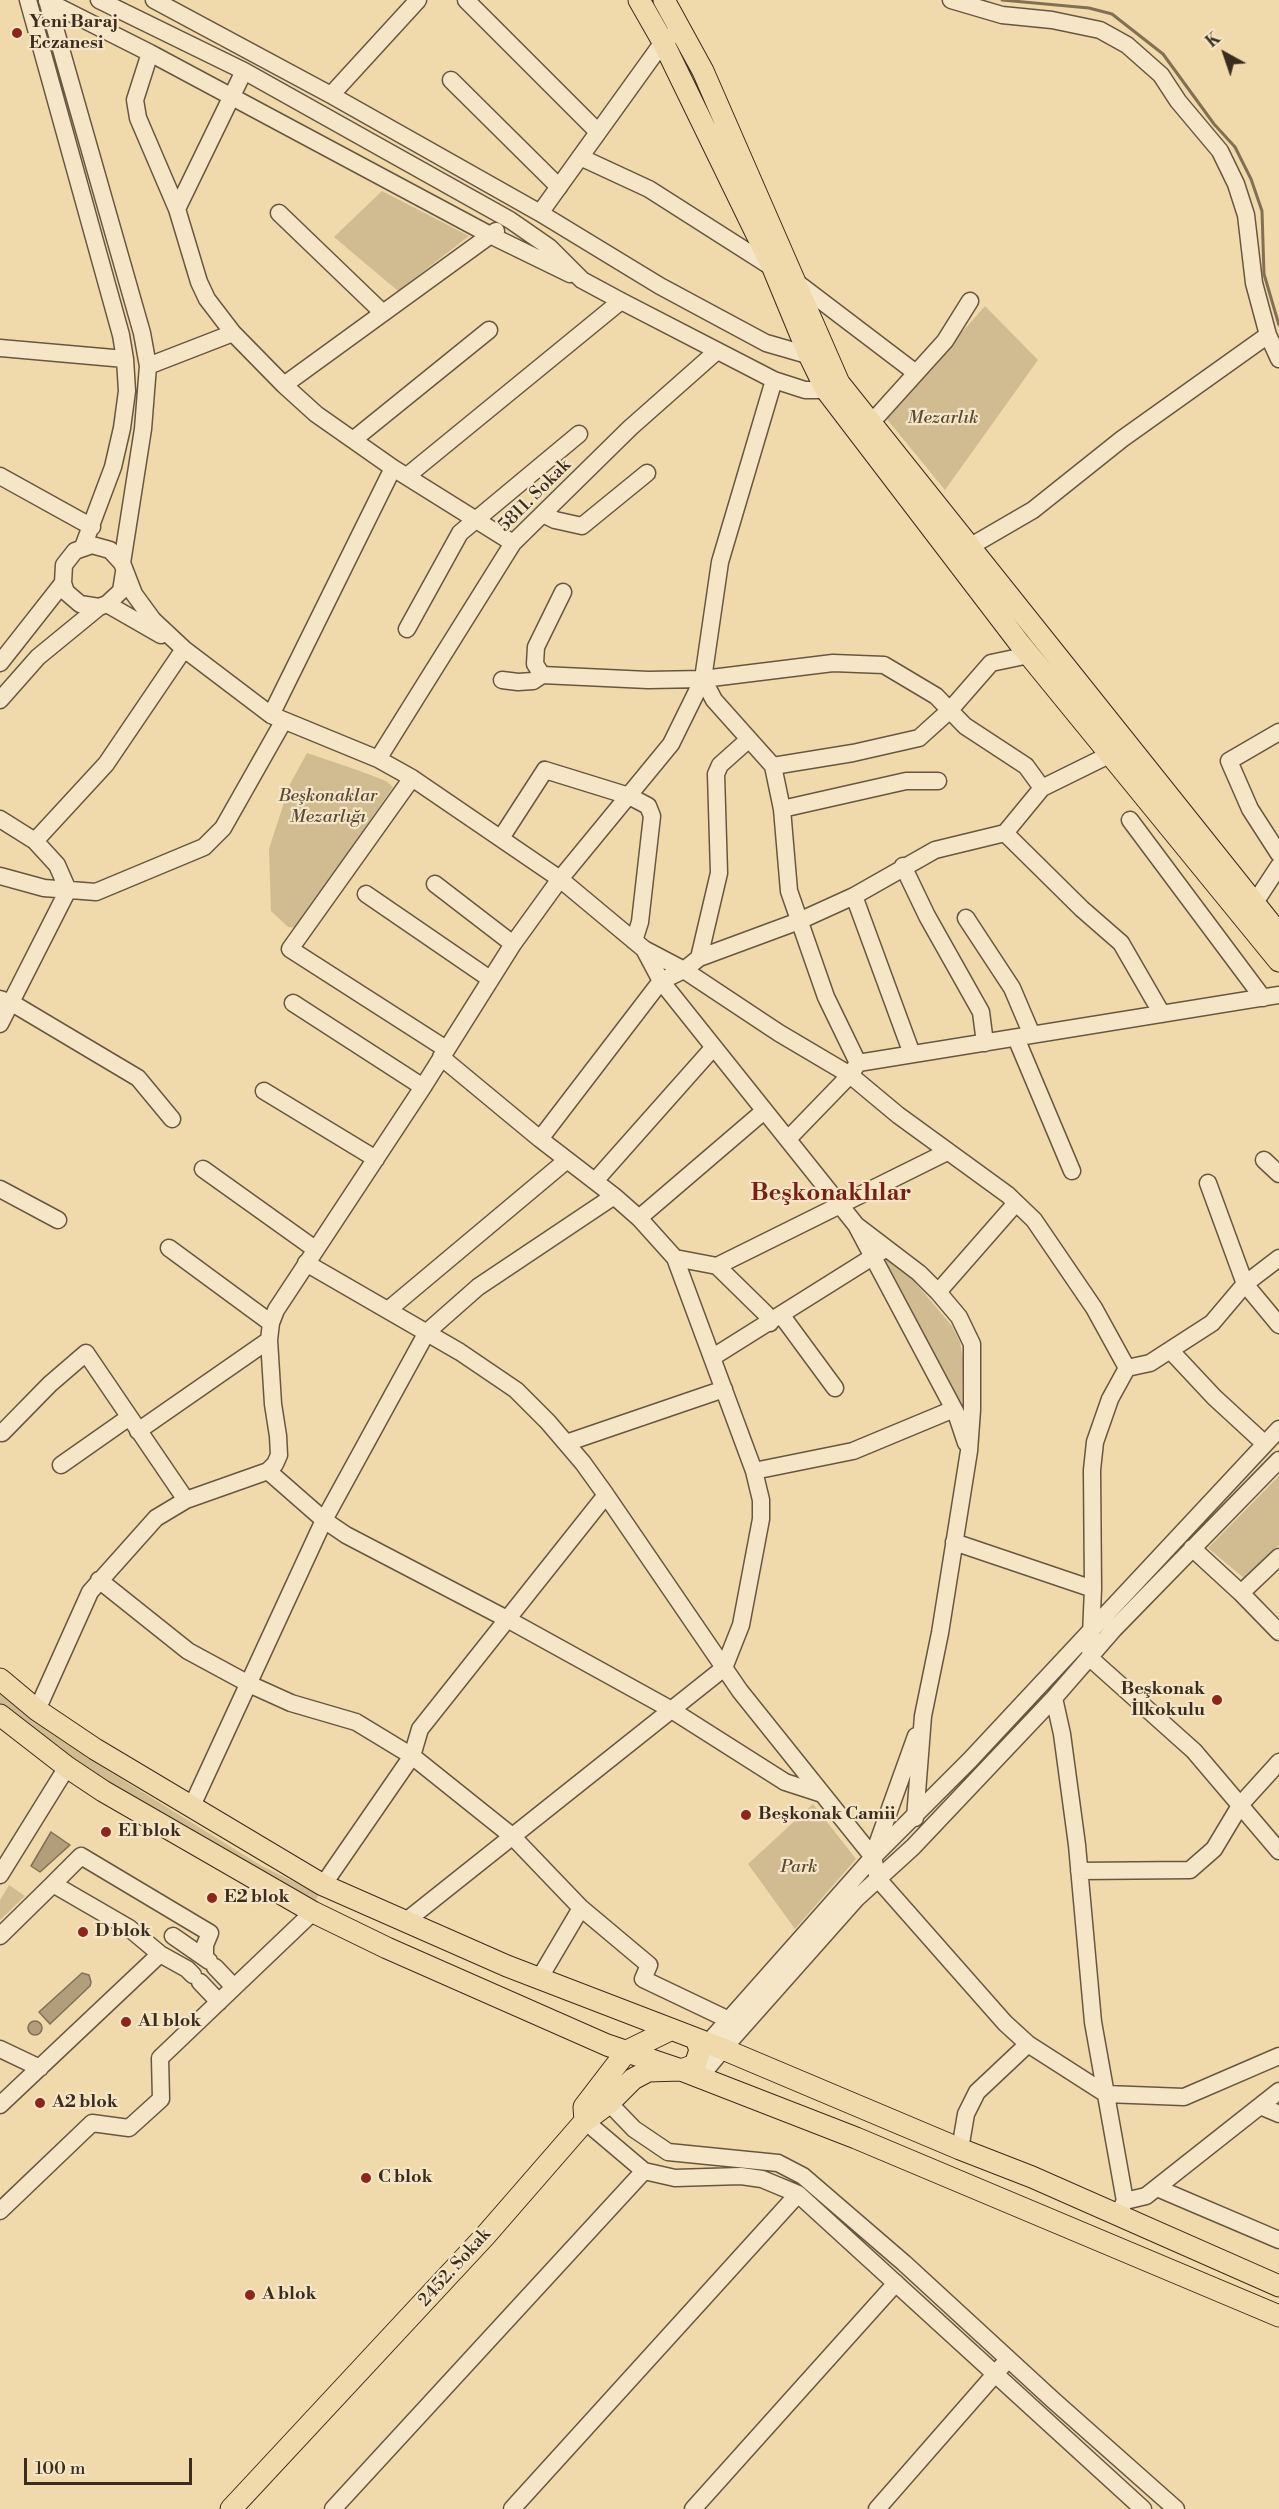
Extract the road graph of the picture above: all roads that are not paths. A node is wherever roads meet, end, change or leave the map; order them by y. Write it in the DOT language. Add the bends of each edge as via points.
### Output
graph roads {
  1 [pos="11,0"];
  2 [pos="28,0"];
  3 [pos="99,0"];
  4 [pos="466,0"];
  5 [pos="639,0"];
  6 [pos="664,0"];
  7 [pos="951,0"];
  8 [pos="47,1"];
  9 [pos="159,1"];
  10 [pos="415,1"];
  11 [pos="32,19"];
  12 [pos="681,28"];
  13 [pos="663,42"];
  14 [pos="150,53"];
  15 [pos="244,71"];
  16 [pos="451,80"];
  17 [pos="331,94"];
  18 [pos="231,98"];
  19 [pos="598,132"];
  20 [pos="580,157"];
  21 [pos="559,187"];
  22 [pos="177,208"];
  23 [pos="279,213"];
  24 [pos="540,213"];
  25 [pos="510,220"];
  26 [pos="490,235"];
  27 [pos="773,268"];
  28 [pos="582,280"];
  29 [pos="795,281"];
  30 [pos="970,301"];
  31 [pos="621,302"];
  32 [pos="383,313"];
  33 [pos="489,330"];
  34 [pos="233,333"];
  35 [pos="1268,335"];
  36 [pos="0,348"];
  37 [pos="717,351"];
  38 [pos="809,355"];
  39 [pos="125,359"];
  40 [pos="1279,359"];
  41 [pos="830,362"];
  42 [pos="148,366"];
  43 [pos="916,373"];
  44 [pos="774,380"];
  45 [pos="284,385"];
  46 [pos="832,387"];
  47 [pos="871,423"];
  48 [pos="579,434"];
  49 [pos="353,440"];
  50 [pos="400,472"];
  51 [pos="647,473"];
  52 [pos="0,476"];
  53 [pos="543,514"];
  54 [pos="474,520"];
  55 [pos="92,527"];
  56 [pos="513,543"];
  57 [pos="971,546"];
  58 [pos="83,547"];
  59 [pos="123,568"];
  60 [pos="63,583"];
  61 [pos="563,592"];
  62 [pos="103,605"];
  63 [pos="407,629"];
  64 [pos="184,649"];
  65 [pos="1029,655"];
  66 [pos="0,663"];
  67 [pos="542,675"];
  68 [pos="703,679"];
  69 [pos="502,680"];
  70 [pos="0,700"];
  71 [pos="950,710"];
  72 [pos="277,719"];
  73 [pos="1279,732"];
  74 [pos="748,740"];
  75 [pos="1111,754"];
  76 [pos="378,759"];
  77 [pos="773,766"];
  78 [pos="412,778"];
  79 [pos="938,781"];
  80 [pos="1042,789"];
  81 [pos="629,796"];
  82 [pos="782,809"];
  83 [pos="0,819"];
  84 [pos="1130,820"];
  85 [pos="1005,833"];
  86 [pos="501,838"];
  87 [pos="35,841"];
  88 [pos="1279,854"];
  89 [pos="903,866"];
  90 [pos="1279,866"];
  91 [pos="0,876"];
  92 [pos="560,879"];
  93 [pos="435,884"];
  94 [pos="68,890"];
  95 [pos="366,894"];
  96 [pos="854,896"];
  97 [pos="1254,904"];
  98 [pos="966,918"];
  99 [pos="799,921"];
  100 [pos="1279,934"];
  101 [pos="513,944"];
  102 [pos="639,945"];
  103 [pos="699,958"];
  104 [pos="1279,961"];
  105 [pos="684,970"];
  106 [pos="490,979"];
  107 [pos="661,981"];
  108 [pos="1271,997"];
  109 [pos="6,1001"];
  110 [pos="293,1003"];
  111 [pos="1162,1014"];
  112 [pos="0,1024"];
  113 [pos="1024,1036"];
  114 [pos="985,1043"];
  115 [pos="713,1048"];
  116 [pos="444,1053"];
  117 [pos="912,1054"];
  118 [pos="854,1069"];
  119 [pos="423,1087"];
  120 [pos="264,1091"];
  121 [pos="764,1111"];
  122 [pos="172,1119"];
  123 [pos="540,1139"];
  124 [pos="788,1139"];
  125 [pos="947,1152"];
  126 [pos="376,1159"];
  127 [pos="567,1160"];
  128 [pos="1264,1160"];
  129 [pos="203,1169"];
  130 [pos="1072,1172"];
  131 [pos="1279,1174"];
  132 [pos="595,1181"];
  133 [pos="1208,1184"];
  134 [pos="0,1189"];
  135 [pos="615,1196"];
  136 [pos="1016,1203"];
  137 [pos="841,1204"];
  138 [pos="639,1218"];
  139 [pos="58,1220"];
  140 [pos="169,1248"];
  141 [pos="315,1249"];
  142 [pos="880,1253"];
  143 [pos="675,1258"];
  144 [pos="1279,1258"];
  145 [pos="306,1263"];
  146 [pos="717,1266"];
  147 [pos="1245,1284"];
  148 [pos="938,1292"];
  149 [pos="388,1310"];
  150 [pos="776,1319"];
  151 [pos="271,1323"];
  152 [pos="1278,1325"];
  153 [pos="427,1332"];
  154 [pos="269,1340"];
  155 [pos="1170,1350"];
  156 [pos="713,1358"];
  157 [pos="1127,1368"];
  158 [pos="835,1388"];
  159 [pos="724,1389"];
  160 [pos="954,1409"];
  161 [pos="133,1424"];
  162 [pos="1279,1429"];
  163 [pos="2,1433"];
  164 [pos="566,1443"];
  165 [pos="1265,1444"];
  166 [pos="969,1451"];
  167 [pos="1279,1460"];
  168 [pos="61,1465"];
  169 [pos="268,1471"];
  170 [pos="754,1471"];
  171 [pos="606,1495"];
  172 [pos="186,1500"];
  173 [pos="324,1520"];
  174 [pos="954,1542"];
  175 [pos="1192,1548"];
  176 [pos="1279,1557"];
  177 [pos="99,1580"];
  178 [pos="1093,1589"];
  179 [pos="1241,1593"];
  180 [pos="507,1619"];
  181 [pos="1092,1629"];
  182 [pos="1279,1632"];
  183 [pos="1090,1658"];
  184 [pos="724,1668"];
  185 [pos="0,1679"];
  186 [pos="249,1684"];
  187 [pos="1054,1698"];
  188 [pos="670,1709"];
  189 [pos="37,1710"];
  190 [pos="0,1715"];
  191 [pos="923,1716"];
  192 [pos="412,1756"];
  193 [pos="1279,1762"];
  194 [pos="67,1767"];
  195 [pos="824,1795"];
  196 [pos="1241,1804"];
  197 [pos="191,1808"];
  198 [pos="915,1814"];
  199 [pos="512,1836"];
  200 [pos="913,1847"];
  201 [pos="1279,1851"];
  202 [pos="873,1857"];
  203 [pos="1079,1870"];
  204 [pos="0,1875"];
  205 [pos="878,1880"];
  206 [pos="53,1884"];
  207 [pos="323,1885"];
  208 [pos="581,1908"];
  209 [pos="313,1912"];
  210 [pos="406,1921"];
  211 [pos="0,1936"];
  212 [pos="173,1936"];
  213 [pos="160,1954"];
  214 [pos="209,1962"];
  215 [pos="539,1979"];
  216 [pos="234,1987"];
  217 [pos="219,2002"];
  218 [pos="729,2020"];
  219 [pos="670,2030"];
  220 [pos="709,2044"];
  221 [pos="1028,2044"];
  222 [pos="607,2045"];
  223 [pos="0,2049"];
  224 [pos="627,2051"];
  225 [pos="1279,2056"];
  226 [pos="613,2067"];
  227 [pos="40,2068"];
  228 [pos="691,2073"];
  229 [pos="1279,2091"];
  230 [pos="1106,2094"];
  231 [pos="609,2103"];
  232 [pos="0,2105"];
  233 [pos="1260,2106"];
  234 [pos="1279,2114"];
  235 [pos="585,2121"];
  236 [pos="960,2149"];
  237 [pos="644,2171"];
  238 [pos="1157,2188"];
  239 [pos="798,2194"];
  240 [pos="1121,2208"];
  241 [pos="0,2211"];
  242 [pos="1279,2240"];
  243 [pos="896,2283"];
  244 [pos="1279,2286"];
  245 [pos="1279,2316"];
  246 [pos="1008,2359"];
  247 [pos="996,2374"];
  248 [pos="231,2509"];
  249 [pos="333,2509"];
  250 [pos="512,2509"];
  251 [pos="693,2509"];
  252 [pos="877,2509"];
  253 [pos="1143,2509"];
  254 [pos="1176,2509"];
  1 -- 11 [label="street" via="22,5"];
  2 -- 11 [label="street"];
  3 -- 15 [label="street"];
  4 -- 19 [label="street"];
  5 -- 13 [label="main road"];
  6 -- 12 [label="main road"];
  7 -- 35 [label="street" via="1002,15 1100,30 1127,45 1161,75 1220,151 1236,184 1246,215 1254,284"];
  8 -- 14 [label="street"];
  8 -- 42 [label="street" via="142,333"];
  9 -- 17 [label="street"];
  10 -- 17 [label="street"];
  11 -- 39 [label="street"];
  12 -- 13 [label="street"];
  12 -- 29 [label="main road"];
  13 -- 19 [label="street"];
  13 -- 27 [label="main road"];
  14 -- 18 [label="street"];
  14 -- 22 [label="street" via="135,100 138,118"];
  15 -- 18 [label="street"];
  15 -- 25 [label="street"];
  16 -- 21 [label="street"];
  17 -- 24 [label="street"];
  18 -- 22 [label="street"];
  18 -- 26 [label="street"];
  19 -- 20 [label="street"];
  20 -- 21 [label="street"];
  20 -- 27 [label="street" via="649,189"];
  21 -- 24 [label="street"];
  22 -- 34 [label="street" via="199,282"];
  23 -- 32 [label="street"];
  24 -- 38 [label="street" via="660,286 766,343"];
  25 -- 26 [label="street"];
  25 -- 28 [label="street" via="549,247"];
  26 -- 28 [label="street"];
  26 -- 32 [label="street"];
  27 -- 38 [label="main road"];
  28 -- 31 [label="street"];
  29 -- 41 [label="main road"];
  29 -- 43 [label="street"];
  30 -- 43 [label="street" via="945,341"];
  31 -- 37 [label="street"];
  31 -- 50 [label="street"];
  32 -- 45 [label="street"];
  33 -- 49 [label="street"];
  34 -- 42 [label="street"];
  34 -- 45 [label="street"];
  35 -- 40 [label="street"];
  35 -- 57 [label="street" via="1122,439 1033,510"];
  36 -- 39 [label="street"];
  37 -- 44 [label="street"];
  37 -- 53 [label="street, 5811. Sokak" via="630,428"];
  38 -- 41 [label="street"];
  38 -- 46 [label="main road"];
  39 -- 55 [label="street" via="127,391 122,428"];
  41 -- 46 [label="main road"];
  42 -- 59 [label="street"];
  43 -- 47 [label="street"];
  44 -- 46 [label="street" via="805,390"];
  44 -- 68 [label="street" via="720,562"];
  45 -- 49 [label="street"];
  46 -- 47 [label="main road"];
  46 -- 65 [label="main road"];
  47 -- 57 [label="main road"];
  48 -- 54 [label="street"];
  49 -- 50 [label="street"];
  50 -- 54 [label="street"];
  50 -- 72 [label="street"];
  51 -- 53 [label="street" via="582,526"];
  52 -- 55 [label="street"];
  53 -- 56 [label="street, 5811. Sokak"];
  54 -- 56 [label="street"];
  54 -- 63 [label="street" via="460,533"];
  55 -- 58 [label="street"];
  56 -- 76 [label="street, 5811. Sokak"];
  57 -- 97 [label="main road"];
  58 -- 59 [label="street" via="101,546 117,555"];
  58 -- 60 [label="street" via="64,565"];
  59 -- 62 [label="street" via="121,591"];
  59 -- 64 [label="street" via="134,594 153,620"];
  60 -- 62 [label="street" via="72,599 80,604"];
  60 -- 66 [label="street"];
  61 -- 67 [label="street" via="536,647 535,663"];
  62 -- 64 [label="street"];
  62 -- 70 [label="street" via="38,657"];
  64 -- 72 [label="street"];
  64 -- 87 [label="street" via="106,764"];
  65 -- 71 [label="street" via="991,663"];
  65 -- 75 [label="main road"];
  67 -- 68 [label="street"];
  67 -- 69 [label="street" via="533,681"];
  68 -- 71 [label="street" via="832,663 884,665 936,696"];
  68 -- 74 [label="street" via="714,700"];
  68 -- 81 [label="street" via="671,744"];
  71 -- 77 [label="street" via="919,738"];
  71 -- 80 [label="street" via="965,726 1026,766"];
  72 -- 76 [label="street"];
  72 -- 94 [label="street" via="223,828 204,847 96,892"];
  73 -- 88 [label="street" via="1229,760 1250,809"];
  74 -- 77 [label="street"];
  74 -- 103 [label="street" via="720,765 716,774 718,873"];
  75 -- 80 [label="street"];
  75 -- 104 [label="main road"];
  76 -- 78 [label="street"];
  77 -- 82 [label="street"];
  78 -- 86 [label="street"];
  78 -- 116 [label="street" via="290,949"];
  79 -- 82 [label="street" via="906,781"];
  80 -- 85 [label="street"];
  81 -- 86 [label="street" via="545,770"];
  81 -- 92 [label="street"];
  81 -- 102 [label="street" via="648,806 652,816"];
  82 -- 99 [label="street" via="789,891"];
  83 -- 87 [label="street"];
  84 -- 108 [label="street"];
  85 -- 89 [label="street" via="934,850"];
  85 -- 111 [label="street" via="1121,944"];
  86 -- 92 [label="street"];
  87 -- 94 [label="street" via="57,866"];
  89 -- 96 [label="street"];
  89 -- 114 [label="street" via="981,1012"];
  90 -- 97 [label="street"];
  91 -- 94 [label="street"];
  92 -- 101 [label="street"];
  92 -- 102 [label="street"];
  93 -- 101 [label="street"];
  94 -- 109 [label="street"];
  95 -- 106 [label="street"];
  96 -- 99 [label="street"];
  96 -- 117 [label="street"];
  97 -- 100 [label="main road"];
  98 -- 113 [label="street" via="1012,988"];
  99 -- 103 [label="street"];
  99 -- 118 [label="street"];
  101 -- 106 [label="street"];
  102 -- 105 [label="street"];
  102 -- 107 [label="street"];
  103 -- 105 [label="street"];
  105 -- 107 [label="street"];
  105 -- 118 [label="street" via="779,1033"];
  106 -- 116 [label="street"];
  107 -- 115 [label="street"];
  107 -- 123 [label="street"];
  108 -- 111 [label="street"];
  109 -- 112 [label="street"];
  109 -- 122 [label="street" via="138,1078"];
  110 -- 119 [label="street"];
  111 -- 113 [label="street"];
  113 -- 114 [label="street"];
  113 -- 130 [label="street"];
  114 -- 117 [label="street"];
  115 -- 121 [label="street"];
  115 -- 132 [label="street"];
  116 -- 119 [label="street"];
  116 -- 123 [label="street"];
  117 -- 118 [label="street"];
  118 -- 124 [label="street"];
  118 -- 125 [label="street"];
  119 -- 126 [label="street"];
  120 -- 126 [label="street"];
  121 -- 124 [label="street"];
  121 -- 138 [label="street"];
  123 -- 127 [label="street"];
  124 -- 137 [label="street"];
  125 -- 136 [label="street"];
  125 -- 137 [label="street"];
  126 -- 141 [label="street"];
  127 -- 132 [label="street"];
  127 -- 149 [label="street"];
  128 -- 131 [label="street"];
  129 -- 141 [label="street"];
  132 -- 135 [label="street"];
  133 -- 147 [label="street"];
  134 -- 139 [label="street"];
  135 -- 138 [label="street"];
  135 -- 153 [label="street" via="478,1287"];
  136 -- 148 [label="street"];
  136 -- 157 [label="street" via="1034,1220 1088,1298"];
  137 -- 142 [label="street"];
  137 -- 146 [label="street"];
  138 -- 143 [label="street"];
  140 -- 151 [label="street"];
  141 -- 145 [label="street"];
  142 -- 148 [label="street" via="919,1273"];
  142 -- 150 [label="street"];
  142 -- 160 [label="street"];
  143 -- 146 [label="street"];
  143 -- 156 [label="street"];
  144 -- 147 [label="street"];
  145 -- 149 [label="street"];
  145 -- 151 [label="street"];
  146 -- 150 [label="street"];
  147 -- 152 [label="street"];
  147 -- 155 [label="street" via="1212,1323"];
  148 -- 166 [label="street" via="959,1317 972,1344"];
  149 -- 153 [label="street"];
  150 -- 156 [label="street"];
  150 -- 158 [label="street"];
  151 -- 154 [label="street"];
  153 -- 164 [label="street" via="516,1390"];
  153 -- 173 [label="street"];
  154 -- 161 [label="street"];
  154 -- 169 [label="street" via="279,1455"];
  155 -- 157 [label="street" via="1150,1362"];
  155 -- 165 [label="street" via="1214,1398"];
  156 -- 159 [label="street"];
  157 -- 178 [label="street" via="1095,1442"];
  159 -- 164 [label="street"];
  159 -- 170 [label="street"];
  160 -- 166 [label="street"];
  160 -- 170 [label="street" via="853,1451"];
  161 -- 163 [label="street" via="86,1353"];
  161 -- 168 [label="street"];
  161 -- 172 [label="street"];
  162 -- 165 [label="street"];
  164 -- 171 [label="street"];
  165 -- 181 [label="street"];
  166 -- 174 [label="street"];
  167 -- 175 [label="street"];
  169 -- 172 [label="street"];
  169 -- 173 [label="street"];
  170 -- 184 [label="street" via="761,1500 760,1528 741,1625"];
  171 -- 180 [label="street"];
  171 -- 184 [label="street"];
  172 -- 177 [label="street" via="156,1518"];
  173 -- 180 [label="street"];
  173 -- 186 [label="street"];
  174 -- 178 [label="street"];
  174 -- 191 [label="street"];
  175 -- 179 [label="street"];
  175 -- 183 [label="street"];
  176 -- 179 [label="street"];
  177 -- 186 [label="street" via="188,1651"];
  177 -- 189 [label="street"];
  178 -- 181 [label="street"];
  179 -- 182 [label="street"];
  180 -- 188 [label="street"];
  180 -- 192 [label="street" via="420,1730"];
  181 -- 183 [label="street"];
  181 -- 198 [label="street"];
  183 -- 187 [label="street"];
  183 -- 196 [label="street" via="1194,1751"];
  184 -- 188 [label="street"];
  184 -- 195 [label="street"];
  185 -- 189 [label="main road"];
  186 -- 192 [label="street" via="291,1703 356,1722"];
  186 -- 197 [label="street"];
  187 -- 200 [label="street"];
  187 -- 203 [label="street"];
  188 -- 195 [label="street" via="785,1782"];
  188 -- 199 [label="street"];
  189 -- 197 [label="main road"];
  190 -- 194 [label="main road"];
  191 -- 198 [label="street"];
  191 -- 202 [label="street"];
  192 -- 199 [label="street"];
  192 -- 207 [label="street"];
  193 -- 196 [label="street"];
  194 -- 204 [label="street"];
  194 -- 209 [label="main road"];
  195 -- 202 [label="street"];
  196 -- 201 [label="street"];
  196 -- 203 [label="street" via="1214,1849 1190,1870"];
  197 -- 207 [label="main road"];
  198 -- 200 [label="street"];
  198 -- 202 [label="street"];
  199 -- 208 [label="street"];
  199 -- 210 [label="street"];
  200 -- 205 [label="street"];
  202 -- 205 [label="street"];
  202 -- 218 [label="street"];
  203 -- 230 [label="street" via="1093,2022"];
  205 -- 220 [label="street"];
  205 -- 221 [label="street"];
  206 -- 211 [label="street"];
  206 -- 213 [label="street" via="129,1928"];
  206 -- 214 [label="street" via="81,1856 210,1933 205,1945"];
  207 -- 210 [label="main road"];
  208 -- 215 [label="street"];
  208 -- 218 [label="street" via="649,1965 643,1979"];
  209 -- 216 [label="street"];
  209 -- 222 [label="main road"];
  210 -- 215 [label="main road"];
  212 -- 214 [label="street"];
  213 -- 217 [label="street" via="187,1969"];
  213 -- 227 [label="street"];
  214 -- 216 [label="street"];
  215 -- 219 [label="main road"];
  216 -- 217 [label="street"];
  217 -- 241 [label="street" via="160,2058 161,2099 129,2128 92,2123"];
  218 -- 220 [label="street"];
  219 -- 220 [label="main road"];
  219 -- 224 [label="main road, 2452. Sokak"];
  220 -- 228 [label="main road" via="700,2050"];
  220 -- 236 [label="main road"];
  221 -- 230 [label="street"];
  221 -- 236 [label="street" via="977,2092 966,2114"];
  222 -- 224 [label="main road"];
  222 -- 226 [label="main road"];
  223 -- 227 [label="street"];
  224 -- 226 [label="main road, 2452. Sokak"];
  224 -- 228 [label="main road"];
  225 -- 230 [label="street" via="1184,2097"];
  226 -- 235 [label="main road, 2452. Sokak" via="584,2107"];
  227 -- 232 [label="street"];
  228 -- 231 [label="main road" via="648,2071 633,2079"];
  228 -- 245 [label="main road"];
  229 -- 233 [label="street"];
  230 -- 240 [label="street"];
  231 -- 235 [label="main road"];
  231 -- 246 [label="street" via="634,2129 668,2152 778,2163 802,2176"];
  233 -- 234 [label="street"];
  233 -- 238 [label="street"];
  235 -- 237 [label="street"];
  235 -- 248 [label="main road, 2452. Sokak" via="485,2236"];
  236 -- 240 [label="main road"];
  237 -- 239 [label="street" via="675,2178 762,2179"];
  237 -- 249 [label="street"];
  238 -- 240 [label="street"];
  238 -- 242 [label="street"];
  239 -- 243 [label="street"];
  239 -- 250 [label="street"];
  240 -- 244 [label="main road"];
  243 -- 247 [label="street"];
  243 -- 251 [label="street"];
  246 -- 247 [label="street"];
  246 -- 254 [label="street"];
  247 -- 252 [label="street"];
  247 -- 253 [label="street"];
}
